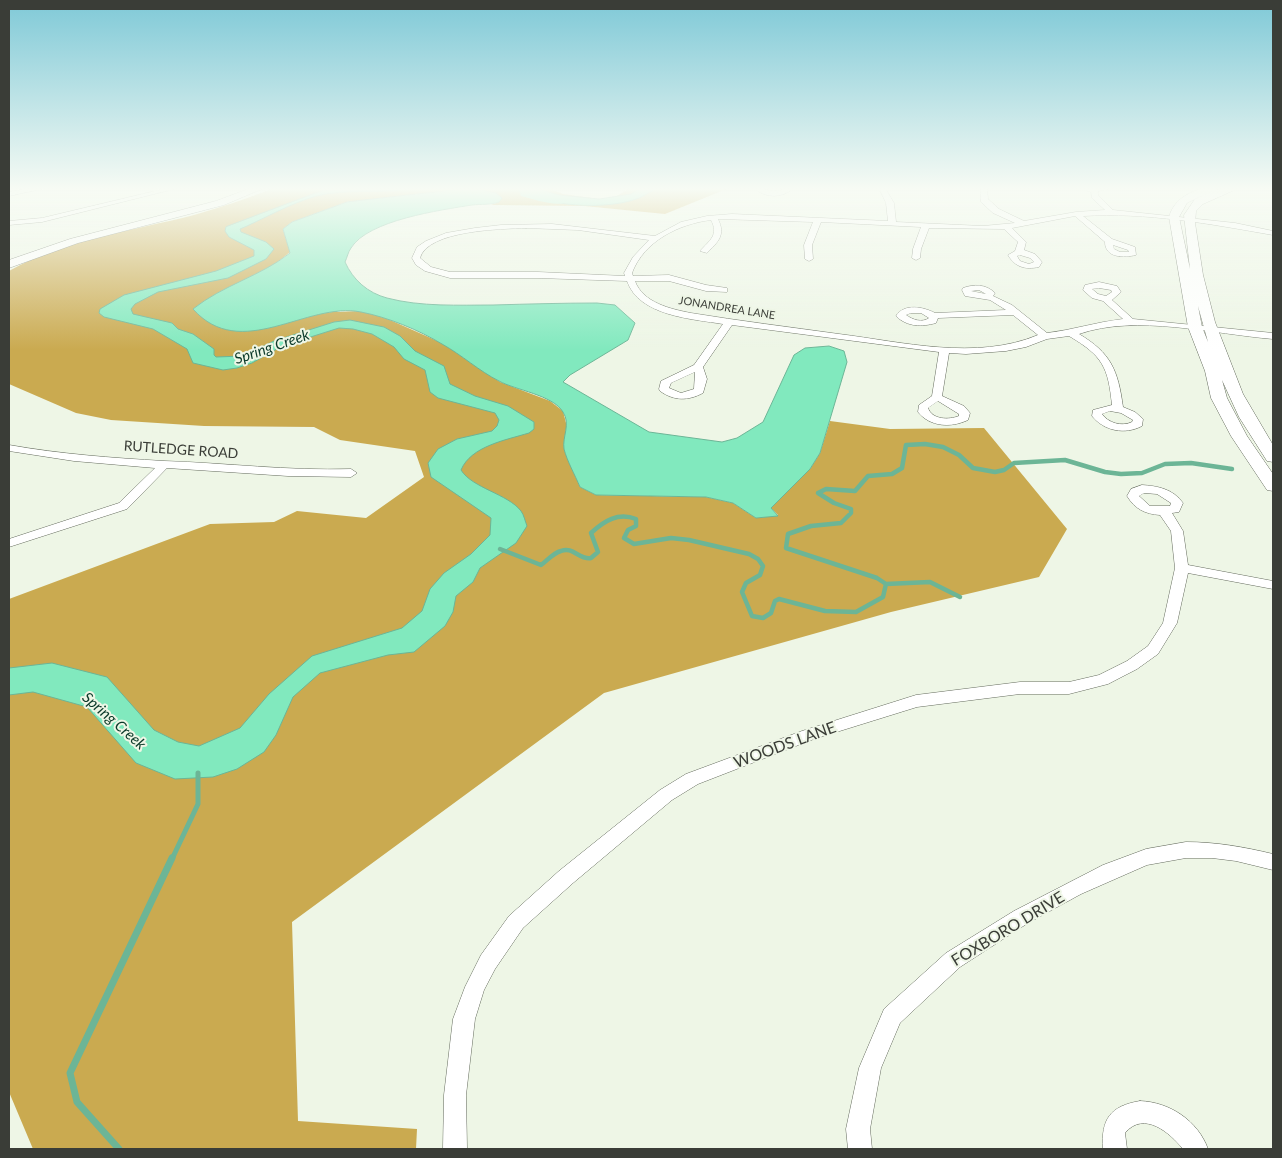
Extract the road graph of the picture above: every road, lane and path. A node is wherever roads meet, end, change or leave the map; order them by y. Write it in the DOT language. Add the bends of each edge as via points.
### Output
graph roads {
  1 [pos="54,242"];
  2 [pos="72,242"];
  3 [pos="431,242"];
  4 [pos="651,242"];
  5 [pos="712,242"];
  6 [pos="809,242"];
  7 [pos="920,242"];
  8 [pos="1022,242"];
  9 [pos="1179,242"];
  10 [pos="1194,242"];
  11 [pos="704,251"];
  12 [pos="1019,252"];
  13 [pos="916,258"];
  14 [pos="809,259"];
  15 [pos="9,261"];
  16 [pos="629,278"];
  17 [pos="724,290"];
  18 [pos="988,296"];
  19 [pos="1106,299"];
  20 [pos="1013,312"];
  21 [pos="933,316"];
  22 [pos="1130,321"];
  23 [pos="729,322"];
  24 [pos="1195,327"];
  25 [pos="1211,329"];
  26 [pos="1071,333"];
  27 [pos="1045,336"];
  28 [pos="1273,336"];
  29 [pos="944,350"];
  30 [pos="698,367"];
  31 [pos="937,397"];
  32 [pos="1118,409"];
  33 [pos="9,448"];
  34 [pos="1273,457"];
  35 [pos="165,464"];
  36 [pos="351,473"];
  37 [pos="1273,486"];
  38 [pos="1165,512"];
  39 [pos="9,543"];
  40 [pos="1182,568"];
  41 [pos="1273,585"];
  42 [pos="1273,862"];
  43 [pos="455,1149"];
  44 [pos="860,1149"];
  45 [pos="1115,1149"];
  46 [pos="1196,1149"];
  1 -- 15 [label="street"];
  2 -- 15 [label="street"];
  3 -- 16 [label="street" via="420,249 416,258 428,269 450,275"];
  4 -- 16 [label="street" via="633,261"];
  5 -- 11 [label="street"];
  6 -- 14 [label="street"];
  7 -- 13 [label="street" via="915,250"];
  8 -- 12 [label="street"];
  9 -- 24 [label="street"];
  10 -- 25 [label="street" via="1197,274"];
  16 -- 17 [label="street" via="669,278"];
  16 -- 23 [label="street, JONANDREA LANE" via="632,288 655,305"];
  18 -- 20 [label="street"];
  19 -- 22 [label="street"];
  20 -- 21 [label="street"];
  20 -- 27 [label="street"];
  22 -- 24 [label="street, JONANDREA LANE"];
  22 -- 26 [label="street, JONANDREA LANE" via="1095,325"];
  23 -- 29 [label="street, JONANDREA LANE"];
  23 -- 30 [label="street"];
  24 -- 25 [label="street, JONANDREA LANE"];
  24 -- 37 [label="street" via="1219,398"];
  25 -- 28 [label="street, JONANDREA LANE"];
  25 -- 34 [label="street" via="1230,383"];
  26 -- 27 [label="street, JONANDREA LANE"];
  26 -- 32 [label="street" via="1106,360 1116,390"];
  27 -- 29 [label="street, JONANDREA LANE" via="1006,348"];
  29 -- 31 [label="street"];
  33 -- 35 [label="street, RUTLEDGE ROAD" via="50,455"];
  35 -- 36 [label="street, RUTLEDGE ROAD" via="314,475"];
  35 -- 39 [label="street" via="123,506"];
  38 -- 40 [label="street" via="1177,531"];
  40 -- 41 [label="street"];
  40 -- 43 [label="street, WOODS LANE" via="1170,623 1153,650 1103,680 1069,688 1020,688 916,701 808,735 692,779 666,795 516,922 488,962 464,1020 455,1095"];
  42 -- 44 [label="street, FOXBORO DRIVE" via="1212,850 1186,850 1146,858 1074,888 953,960 892,1016 870,1068 858,1129"];
  45 -- 46 [label="street" via="1114,1130 1124,1116 1140,1110 1161,1115 1181,1128"];
}
